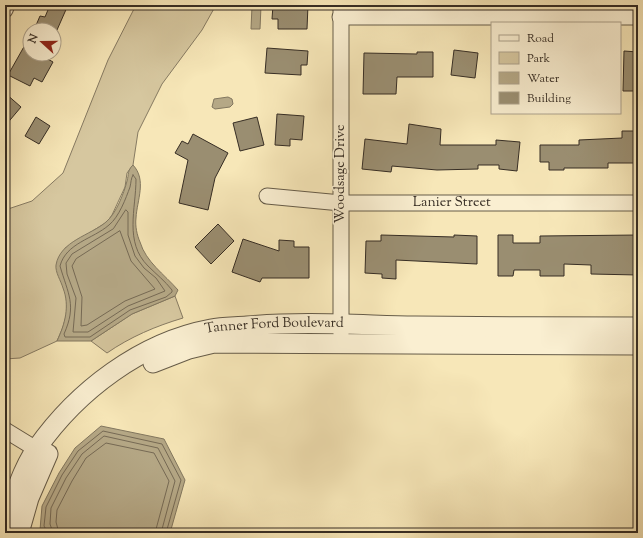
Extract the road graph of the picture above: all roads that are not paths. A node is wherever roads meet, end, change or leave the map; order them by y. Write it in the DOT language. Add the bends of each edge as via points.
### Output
graph roads {
  1 [pos="7,5"];
  2 [pos="5,10"];
  3 [pos="341,11"];
  4 [pos="638,17"];
  5 [pos="267,196"];
  6 [pos="341,203"];
  7 [pos="638,203"];
  8 [pos="341,324"];
  9 [pos="638,327"];
  10 [pos="340,344"];
  11 [pos="638,345"];
  12 [pos="5,430"];
  13 [pos="40,453"];
  14 [pos="5,526"];
  15 [pos="18,533"];
  1 -- 2 [label="street"];
  3 -- 4 [label="street"];
  3 -- 6 [label="street, Woodsage Drive"];
  5 -- 6 [label="street, Lanier Street"];
  6 -- 7 [label="street, Lanier Street"];
  6 -- 8 [label="street, Woodsage Drive"];
  8 -- 9 [label="street, Tanner Ford Boulevard"];
  8 -- 10 [label="street, Woodsage Drive"];
  8 -- 13 [label="street, Tanner Ford Boulevard" via="278,323 211,329 182,337 122,365 83,396"];
  10 -- 11 [label="street, Tanner Ford Boulevard"];
  10 -- 13 [label="street, Tanner Ford Boulevard" via="214,343 189,349 156,361 101,395"];
  12 -- 13 [label="street"];
  13 -- 14 [label="street, Tanner Ford Boulevard" via="19,485"];
  13 -- 15 [label="street, Tanner Ford Boulevard"];
}
